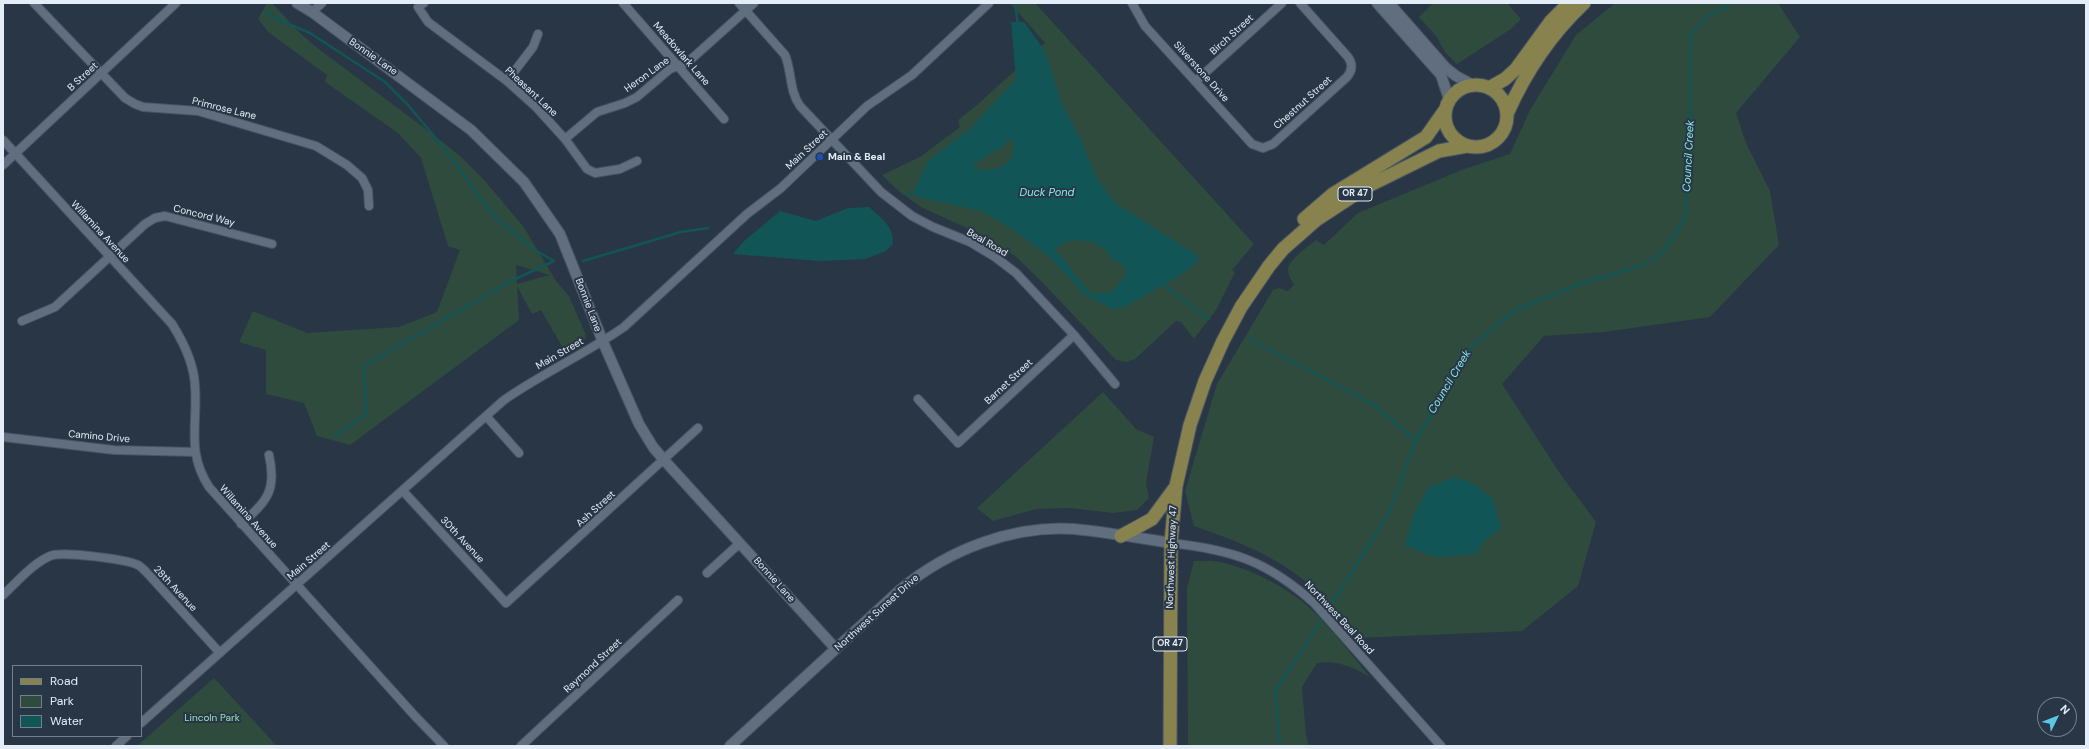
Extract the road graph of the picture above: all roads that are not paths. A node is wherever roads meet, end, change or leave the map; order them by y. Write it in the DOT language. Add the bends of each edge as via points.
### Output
graph roads {
  1 [pos="34,3"];
  2 [pos="176,3"];
  3 [pos="297,3"];
  4 [pos="322,3"];
  5 [pos="424,3"];
  6 [pos="623,3"];
  7 [pos="738,3"];
  8 [pos="754,3"];
  9 [pos="989,3"];
  10 [pos="1132,3"];
  11 [pos="1282,3"];
  12 [pos="1300,3"];
  13 [pos="1377,3"];
  14 [pos="1389,3"];
  15 [pos="1569,3"];
  16 [pos="1584,3"];
  17 [pos="745,11"];
  18 [pos="312,12"];
  19 [pos="538,34"];
  20 [pos="677,66"];
  21 [pos="102,73"];
  22 [pos="507,81"];
  23 [pos="1196,81"];
  24 [pos="1473,85"];
  25 [pos="1489,88"];
  26 [pos="1447,105"];
  27 [pos="1507,114"];
  28 [pos="724,119"];
  29 [pos="565,139"];
  30 [pos="3,140"];
  31 [pos="832,140"];
  32 [pos="1468,146"];
  33 [pos="1262,148"];
  34 [pos="15,154"];
  35 [pos="637,161"];
  36 [pos="3,165"];
  37 [pos="369,206"];
  38 [pos="272,244"];
  39 [pos="1283,249"];
  40 [pos="110,257"];
  41 [pos="22,321"];
  42 [pos="1074,335"];
  43 [pos="603,342"];
  44 [pos="1115,384"];
  45 [pos="918,399"];
  46 [pos="486,416"];
  47 [pos="698,428"];
  48 [pos="3,437"];
  49 [pos="194,452"];
  50 [pos="519,453"];
  51 [pos="269,455"];
  52 [pos="664,460"];
  53 [pos="1176,486"];
  54 [pos="403,491"];
  55 [pos="241,524"];
  56 [pos="1121,536"];
  57 [pos="1171,542"];
  58 [pos="740,543"];
  59 [pos="707,573"];
  60 [pos="296,585"];
  61 [pos="3,595"];
  62 [pos="678,600"];
  63 [pos="506,603"];
  64 [pos="836,649"];
  65 [pos="220,653"];
  66 [pos="142,722"];
  67 [pos="126,737"];
  68 [pos="116,746"];
  69 [pos="444,746"];
  70 [pos="521,746"];
  71 [pos="730,746"];
  72 [pos="1170,746"];
  73 [pos="1442,746"];
  1 -- 21 [label="street, Primrose Lane"];
  2 -- 21 [label="street, B Street"];
  3 -- 18 [label="street, Bonnie Lane"];
  4 -- 18 [label="street"];
  5 -- 22 [label="street, Pheasant Lane" via="418,7 428,22"];
  6 -- 20 [label="street, Meadowlark Lane"];
  7 -- 17 [label="street, Beal Road"];
  8 -- 17 [label="street, Heron Lane"];
  9 -- 31 [label="street, Main Street" via="912,75 867,106"];
  10 -- 23 [label="street, Silverstone Drive" via="1145,26"];
  11 -- 23 [label="street, Birch Street"];
  12 -- 33 [label="street, Chestnut Street" via="1348,57 1352,67 1347,77 1273,144"];
  13 -- 26 [label="street" via="1440,75"];
  14 -- 24 [label="street" via="1446,68"];
  15 -- 25 [label="main road" via="1551,21 1516,69"];
  16 -- 27 [label="main road" via="1553,37 1532,67 1516,92"];
  17 -- 20 [label="street, Heron Lane" via="688,62"];
  17 -- 31 [label="street, Beal Road" via="785,55 795,98"];
  18 -- 43 [label="street, Bonnie Lane" via="458,118 524,182 560,234"];
  19 -- 22 [label="street" via="533,47"];
  20 -- 28 [label="street, Meadowlark Lane"];
  20 -- 29 [label="street, Heron Lane" via="625,103 597,112"];
  21 -- 34 [label="street, B Street"];
  21 -- 37 [label="street, Primrose Lane" via="135,104 198,111 316,146 347,165 362,178 368,190"];
  22 -- 29 [label="street, Pheasant Lane"];
  23 -- 33 [label="street, Silverstone Drive" via="1252,144"];
  24 -- 25 [label="main road"];
  24 -- 26 [label="main road" via="1455,92"];
  25 -- 27 [label="main road" via="1502,98"];
  26 -- 32 [label="main road" via="1445,119 1452,136"];
  26 -- 39 [label="main road, Northwest Highway 47" via="1426,137 1333,194 1285,240"];
  27 -- 32 [label="main road" via="1502,133 1495,140 1487,145"];
  29 -- 35 [label="street, Pheasant Lane" via="587,169 595,173 620,168"];
  30 -- 34 [label="street, Willamina Avenue"];
  31 -- 42 [label="street, Beal Road" via="881,192 912,216 995,256 1016,273"];
  31 -- 43 [label="street, Main Street" via="781,188 747,214 645,310"];
  32 -- 39 [label="main road, Northwest Highway 47 / OR 47" via="1442,150 1368,186 1316,220"];
  34 -- 36 [label="street, B Street"];
  34 -- 40 [label="street, Willamina Avenue"];
  38 -- 40 [label="street, Concord Way" via="165,216 145,224"];
  39 -- 53 [label="main road, Northwest Highway 47 / OR 47" via="1241,307 1212,363 1190,425"];
  40 -- 41 [label="street, Concord Way" via="55,307"];
  40 -- 49 [label="street, Willamina Avenue" via="172,324 182,340 191,363 195,386"];
  42 -- 44 [label="street, Beal Road"];
  42 -- 45 [label="street, Barnet Street" via="958,443"];
  43 -- 46 [label="street, Main Street" via="516,392"];
  43 -- 52 [label="street, Bonnie Lane" via="639,424"];
  46 -- 50 [label="street"];
  46 -- 54 [label="street, Main Street"];
  47 -- 52 [label="street, Ash Street"];
  48 -- 49 [label="street, Camino Drive" via="114,450"];
  49 -- 55 [label="street, Willamina Avenue" via="202,476 209,487"];
  51 -- 55 [label="street" via="273,473 270,492 263,503"];
  52 -- 58 [label="street, Bonnie Lane"];
  52 -- 63 [label="street, Ash Street"];
  53 -- 56 [label="main road" via="1152,519"];
  53 -- 57 [label="main road, Northwest Highway 47 / OR 47"];
  54 -- 60 [label="street, Main Street"];
  54 -- 63 [label="street, 30th Avenue"];
  55 -- 60 [label="street, Willamina Avenue"];
  56 -- 57 [label="street, Northwest Sunset Drive"];
  56 -- 64 [label="street, Northwest Sunset Drive" via="1073,529 1053,530 1018,533 971,546 910,581"];
  57 -- 72 [label="main road, Northwest Highway 47 / OR 47"];
  57 -- 73 [label="street, Northwest Beal Road" via="1220,550 1253,561 1280,575 1314,604"];
  58 -- 59 [label="street"];
  58 -- 64 [label="street, Bonnie Lane"];
  60 -- 65 [label="street, Main Street"];
  60 -- 69 [label="street, Willamina Avenue"];
  61 -- 65 [label="street, 28th Avenue" via="34,566 51,556 66,554 128,562 139,566"];
  62 -- 70 [label="street, Raymond Street"];
  64 -- 71 [label="street, Northwest Sunset Drive"];
  65 -- 66 [label="street, Main Street"];
  67 -- 68 [label="street"];
}
